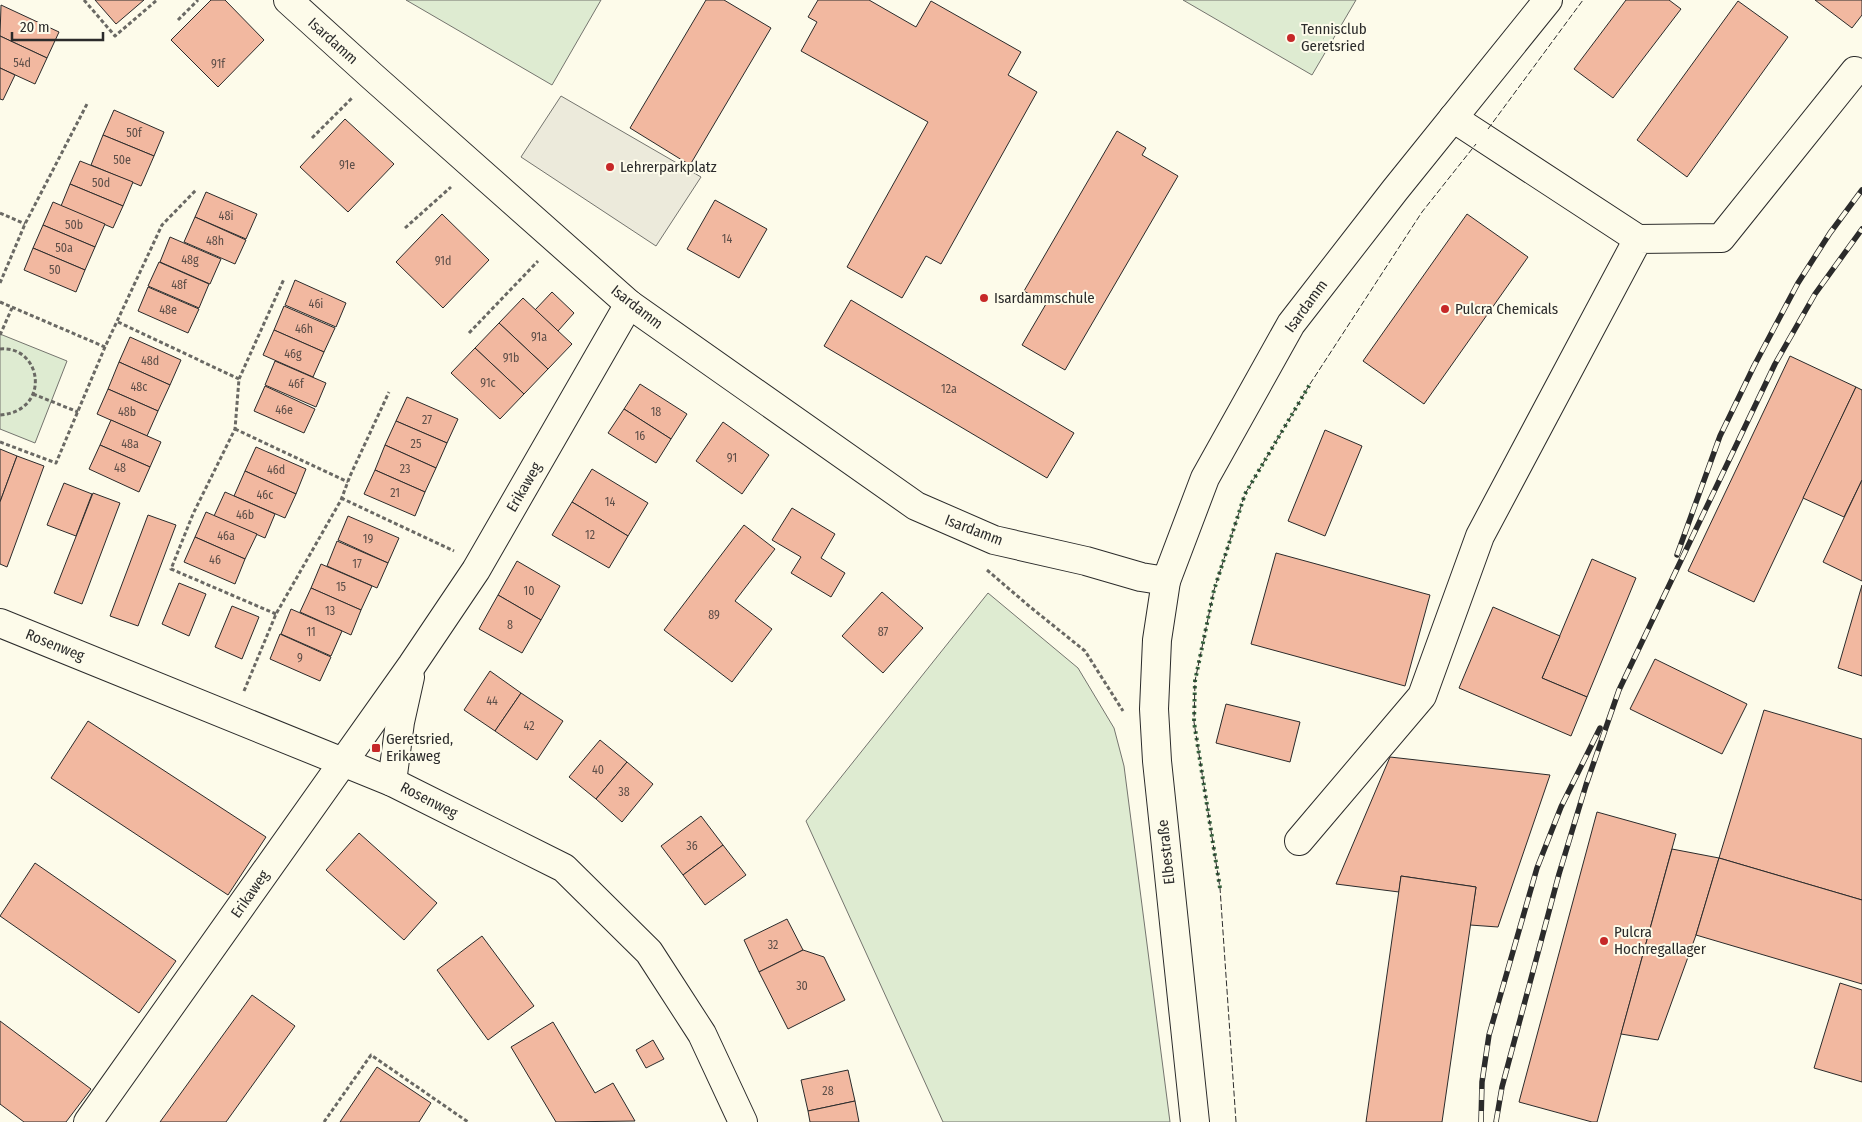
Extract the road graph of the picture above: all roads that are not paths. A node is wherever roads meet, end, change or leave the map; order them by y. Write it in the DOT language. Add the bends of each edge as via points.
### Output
graph roads {
  1 [pos="288,0"];
  2 [pos="1548,0"];
  3 [pos="1854,71"];
  4 [pos="1453,118"];
  5 [pos="1638,239"];
  6 [pos="629,304"];
  7 [pos="1166,582"];
  8 [pos="0,622"];
  9 [pos="412,665"];
  10 [pos="344,762"];
  11 [pos="392,782"];
  12 [pos="1300,841"];
  13 [pos="88,1122"];
  14 [pos="743,1122"];
  15 [pos="1195,1122"];
  1 -- 6 [label="street, Isardamm"];
  2 -- 4 [label="street, Isardamm"];
  3 -- 5 [label="street" via="1721,238"];
  4 -- 5 [label="street"];
  4 -- 7 [label="street, Isardamm" via="1291,324 1205,478"];
  5 -- 12 [label="street" via="1480,536 1422,696"];
  6 -- 7 [label="street, Isardamm" via="916,506 994,540"];
  6 -- 9 [label="street, Erikaweg" via="481,563"];
  7 -- 15 [label="street, Elbestraße" via="1157,640 1154,709"];
  8 -- 10 [label="street, Rosenweg"];
  9 -- 10 [label="street, Erikaweg"];
  9 -- 11 [label="street, Erikaweg"];
  10 -- 11 [label="street, Rosenweg"];
  10 -- 13 [label="street, Erikaweg"];
  11 -- 14 [label="street, Rosenweg" via="564,868 649,952 702,1034"];
}
